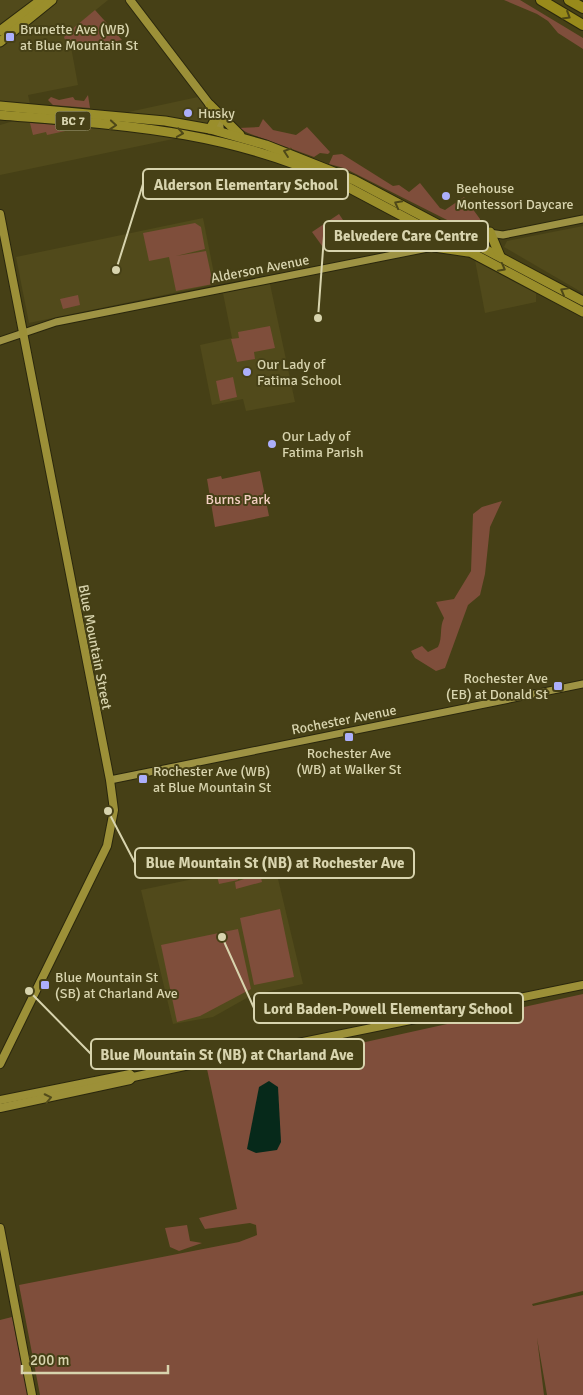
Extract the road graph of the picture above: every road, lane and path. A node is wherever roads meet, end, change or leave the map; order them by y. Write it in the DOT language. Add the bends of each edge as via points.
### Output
graph roads {
  1 [pos="41,0"];
  2 [pos="52,0"];
  3 [pos="130,0"];
  4 [pos="540,0"];
  5 [pos="569,0"];
  6 [pos="575,0"];
  7 [pos="583,7"];
  8 [pos="583,25"];
  9 [pos="0,32"];
  10 [pos="0,42"];
  11 [pos="210,105"];
  12 [pos="0,106"];
  13 [pos="0,115"];
  14 [pos="210,129"];
  15 [pos="220,132"];
  16 [pos="244,138"];
  17 [pos="226,143"];
  18 [pos="0,214"];
  19 [pos="583,220"];
  20 [pos="430,230"];
  21 [pos="490,232"];
  22 [pos="459,235"];
  23 [pos="503,235"];
  24 [pos="450,241"];
  25 [pos="497,246"];
  26 [pos="432,248"];
  27 [pos="473,253"];
  28 [pos="500,256"];
  29 [pos="583,301"];
  30 [pos="583,312"];
  31 [pos="22,333"];
  32 [pos="0,341"];
  33 [pos="583,684"];
  34 [pos="110,780"];
  35 [pos="583,984"];
  36 [pos="0,1064"];
  37 [pos="133,1077"];
  38 [pos="0,1100"];
  39 [pos="0,1108"];
  40 [pos="0,1228"];
  41 [pos="32,1395"];
  1 -- 9 [label="main road"];
  2 -- 10 [label="main road"];
  3 -- 11 [label="main road"];
  4 -- 8 [label="highway, one-way"];
  5 -- 7 [label="highway"];
  6 -- 7 [label="highway"];
  11 -- 14 [label="main road" via="215,122"];
  11 -- 15 [label="main road" via="219,121"];
  11 -- 16 [label="main road"];
  12 -- 14 [label="main road, BC 7" via="154,120"];
  13 -- 17 [label="main road, BC 7, one-way" via="153,128"];
  14 -- 15 [label="main road, BC 7"];
  15 -- 16 [label="main road, BC 7"];
  15 -- 17 [label="main road"];
  22 -- 16 [label="main road, BC 7, one-way" via="326,168"];
  17 -- 20 [label="main road, BC 7" via="313,171"];
  18 -- 31 [label="main road, Blue Mountain Street"];
  19 -- 23 [label="street, Alderson Avenue"];
  20 -- 24 [label="main road, BC 7"];
  20 -- 26 [label="main road"];
  21 -- 22 [label="street, Alderson Avenue"];
  21 -- 23 [label="street, Alderson Avenue"];
  21 -- 25 [label="main road"];
  22 -- 24 [label="street, Alderson Avenue"];
  22 -- 28 [label="main road, BC 7"];
  23 -- 25 [label="main road"];
  24 -- 26 [label="street, Alderson Avenue"];
  24 -- 27 [label="main road, BC 7"];
  25 -- 28 [label="main road"];
  26 -- 27 [label="main road"];
  26 -- 31 [label="street, Alderson Avenue" via="56,322"];
  27 -- 30 [label="main road, BC 7, one-way"];
  29 -- 28 [label="main road, BC 7, one-way"];
  31 -- 32 [label="street, Alderson Avenue"];
  31 -- 34 [label="main road, Blue Mountain Street"];
  33 -- 34 [label="street, Rochester Avenue"];
  34 -- 36 [label="main road, Blue Mountain Street" via="114,810 107,846"];
  35 -- 37 [label="main road"];
  37 -- 38 [label="main road" via="130,1074"];
  39 -- 37 [label="main road, one-way"];
  40 -- 41 [label="main road"];
}
